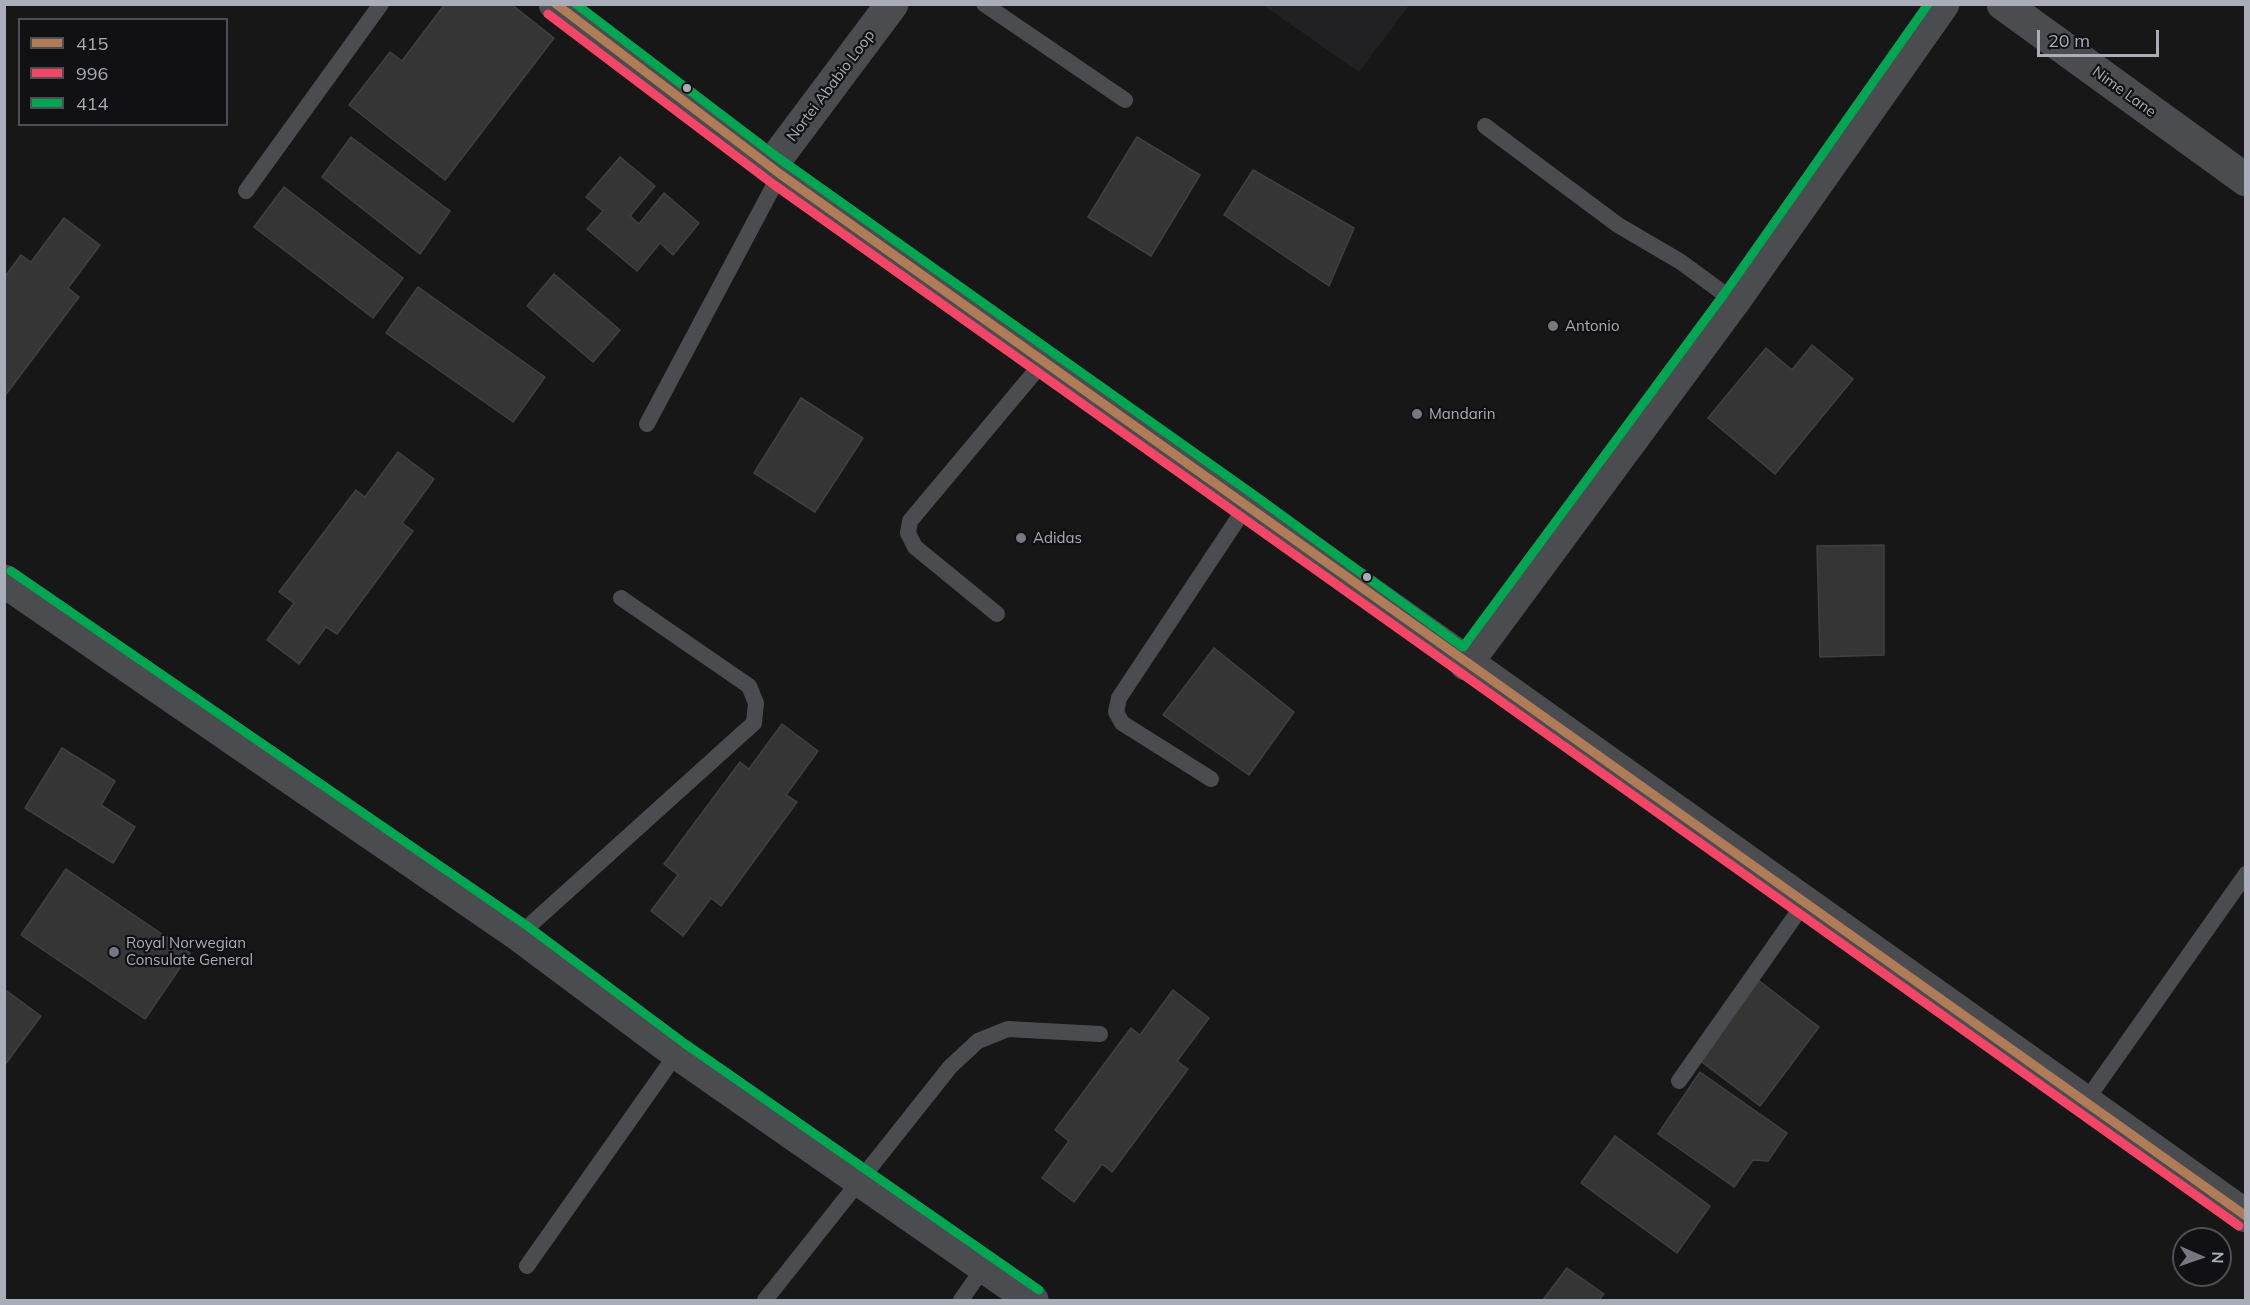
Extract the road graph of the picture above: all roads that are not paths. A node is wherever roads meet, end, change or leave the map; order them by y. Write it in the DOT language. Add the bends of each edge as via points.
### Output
graph roads {
  1 [pos="381,4"];
  2 [pos="555,4"];
  3 [pos="892,4"];
  4 [pos="984,4"];
  5 [pos="1943,4"];
  6 [pos="2004,4"];
  7 [pos="1125,100"];
  8 [pos="1485,126"];
  9 [pos="775,170"];
  10 [pos="2246,180"];
  11 [pos="246,191"];
  12 [pos="1734,301"];
  13 [pos="1044,360"];
  14 [pos="647,424"];
  15 [pos="1247,505"];
  16 [pos="4,581"];
  17 [pos="621,598"];
  18 [pos="997,614"];
  19 [pos="1466,664"];
  20 [pos="1211,779"];
  21 [pos="2246,874"];
  22 [pos="1805,902"];
  23 [pos="519,935"];
  24 [pos="1100,1035"];
  25 [pos="677,1053"];
  26 [pos="1679,1081"];
  27 [pos="2085,1102"];
  28 [pos="860,1181"];
  29 [pos="2246,1216"];
  30 [pos="527,1266"];
  31 [pos="984,1267"];
  32 [pos="765,1300"];
  33 [pos="961,1300"];
  34 [pos="1032,1300"];
  1 -- 11 [label="lane"];
  2 -- 9 [label="street"];
  3 -- 9 [label="street, Nortei Ababio Loop"];
  4 -- 7 [label="lane"];
  5 -- 12 [label="street"];
  6 -- 10 [label="street, Nime Lane"];
  8 -- 12 [label="lane" via="1618,225 1681,262"];
  9 -- 13 [label="street"];
  9 -- 14 [label="lane"];
  12 -- 19 [label="street"];
  13 -- 15 [label="street"];
  13 -- 18 [label="lane" via="910,520 908,533 915,548"];
  15 -- 19 [label="street"];
  15 -- 20 [label="lane" via="1119,698 1116,712 1122,723"];
  16 -- 23 [label="street"];
  17 -- 23 [label="lane" via="749,686 756,703 754,723"];
  19 -- 22 [label="street"];
  21 -- 27 [label="lane"];
  22 -- 26 [label="lane"];
  22 -- 27 [label="street"];
  23 -- 25 [label="street"];
  24 -- 28 [label="lane" via="1008,1029 978,1041 950,1067"];
  25 -- 28 [label="street"];
  25 -- 30 [label="lane"];
  27 -- 29 [label="street"];
  28 -- 31 [label="street"];
  28 -- 32 [label="lane"];
  31 -- 33 [label="lane"];
  31 -- 34 [label="street"];
}
